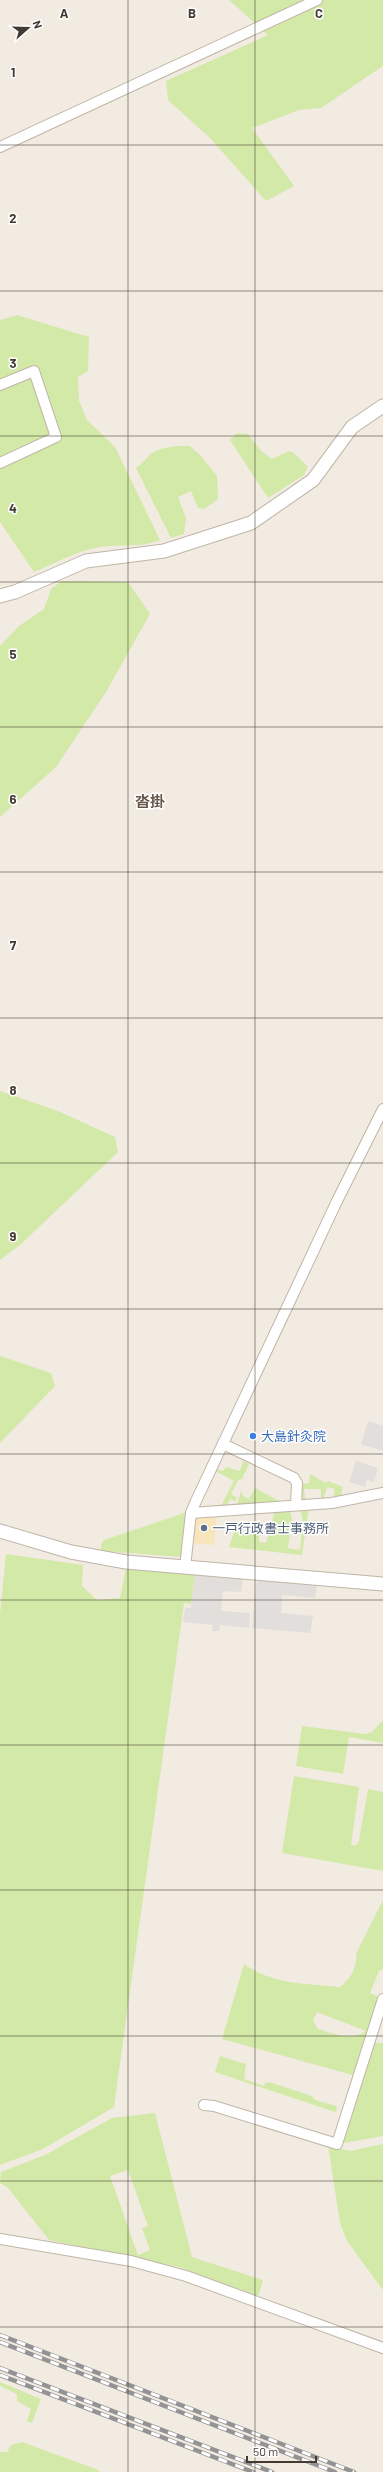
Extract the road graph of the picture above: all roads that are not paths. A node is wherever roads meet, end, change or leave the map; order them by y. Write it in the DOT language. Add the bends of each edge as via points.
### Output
graph roads {
  1 [pos="317,0"];
  2 [pos="0,147"];
  3 [pos="0,385"];
  4 [pos="383,406"];
  5 [pos="0,463"];
  6 [pos="0,596"];
  7 [pos="383,1109"];
  8 [pos="223,1444"];
  9 [pos="383,1493"];
  10 [pos="296,1505"];
  11 [pos="191,1513"];
  12 [pos="0,1531"];
  13 [pos="185,1567"];
  14 [pos="383,1584"];
  15 [pos="383,1999"];
  16 [pos="204,2105"];
  17 [pos="0,2239"];
  18 [pos="383,2348"];
  1 -- 2 [label="street"];
  3 -- 5 [label="street" via="34,371 56,437"];
  4 -- 6 [label="street" via="352,427 313,480 251,523 164,551 86,561"];
  7 -- 8 [label="street"];
  8 -- 10 [label="street" via="294,1478 297,1483"];
  8 -- 11 [label="street"];
  9 -- 10 [label="street" via="332,1503"];
  10 -- 11 [label="street"];
  11 -- 13 [label="street"];
  12 -- 13 [label="street" via="93,1557"];
  13 -- 14 [label="street"];
  15 -- 16 [label="street" via="337,2144"];
  17 -- 18 [label="street" via="131,2262 186,2276"];
}
